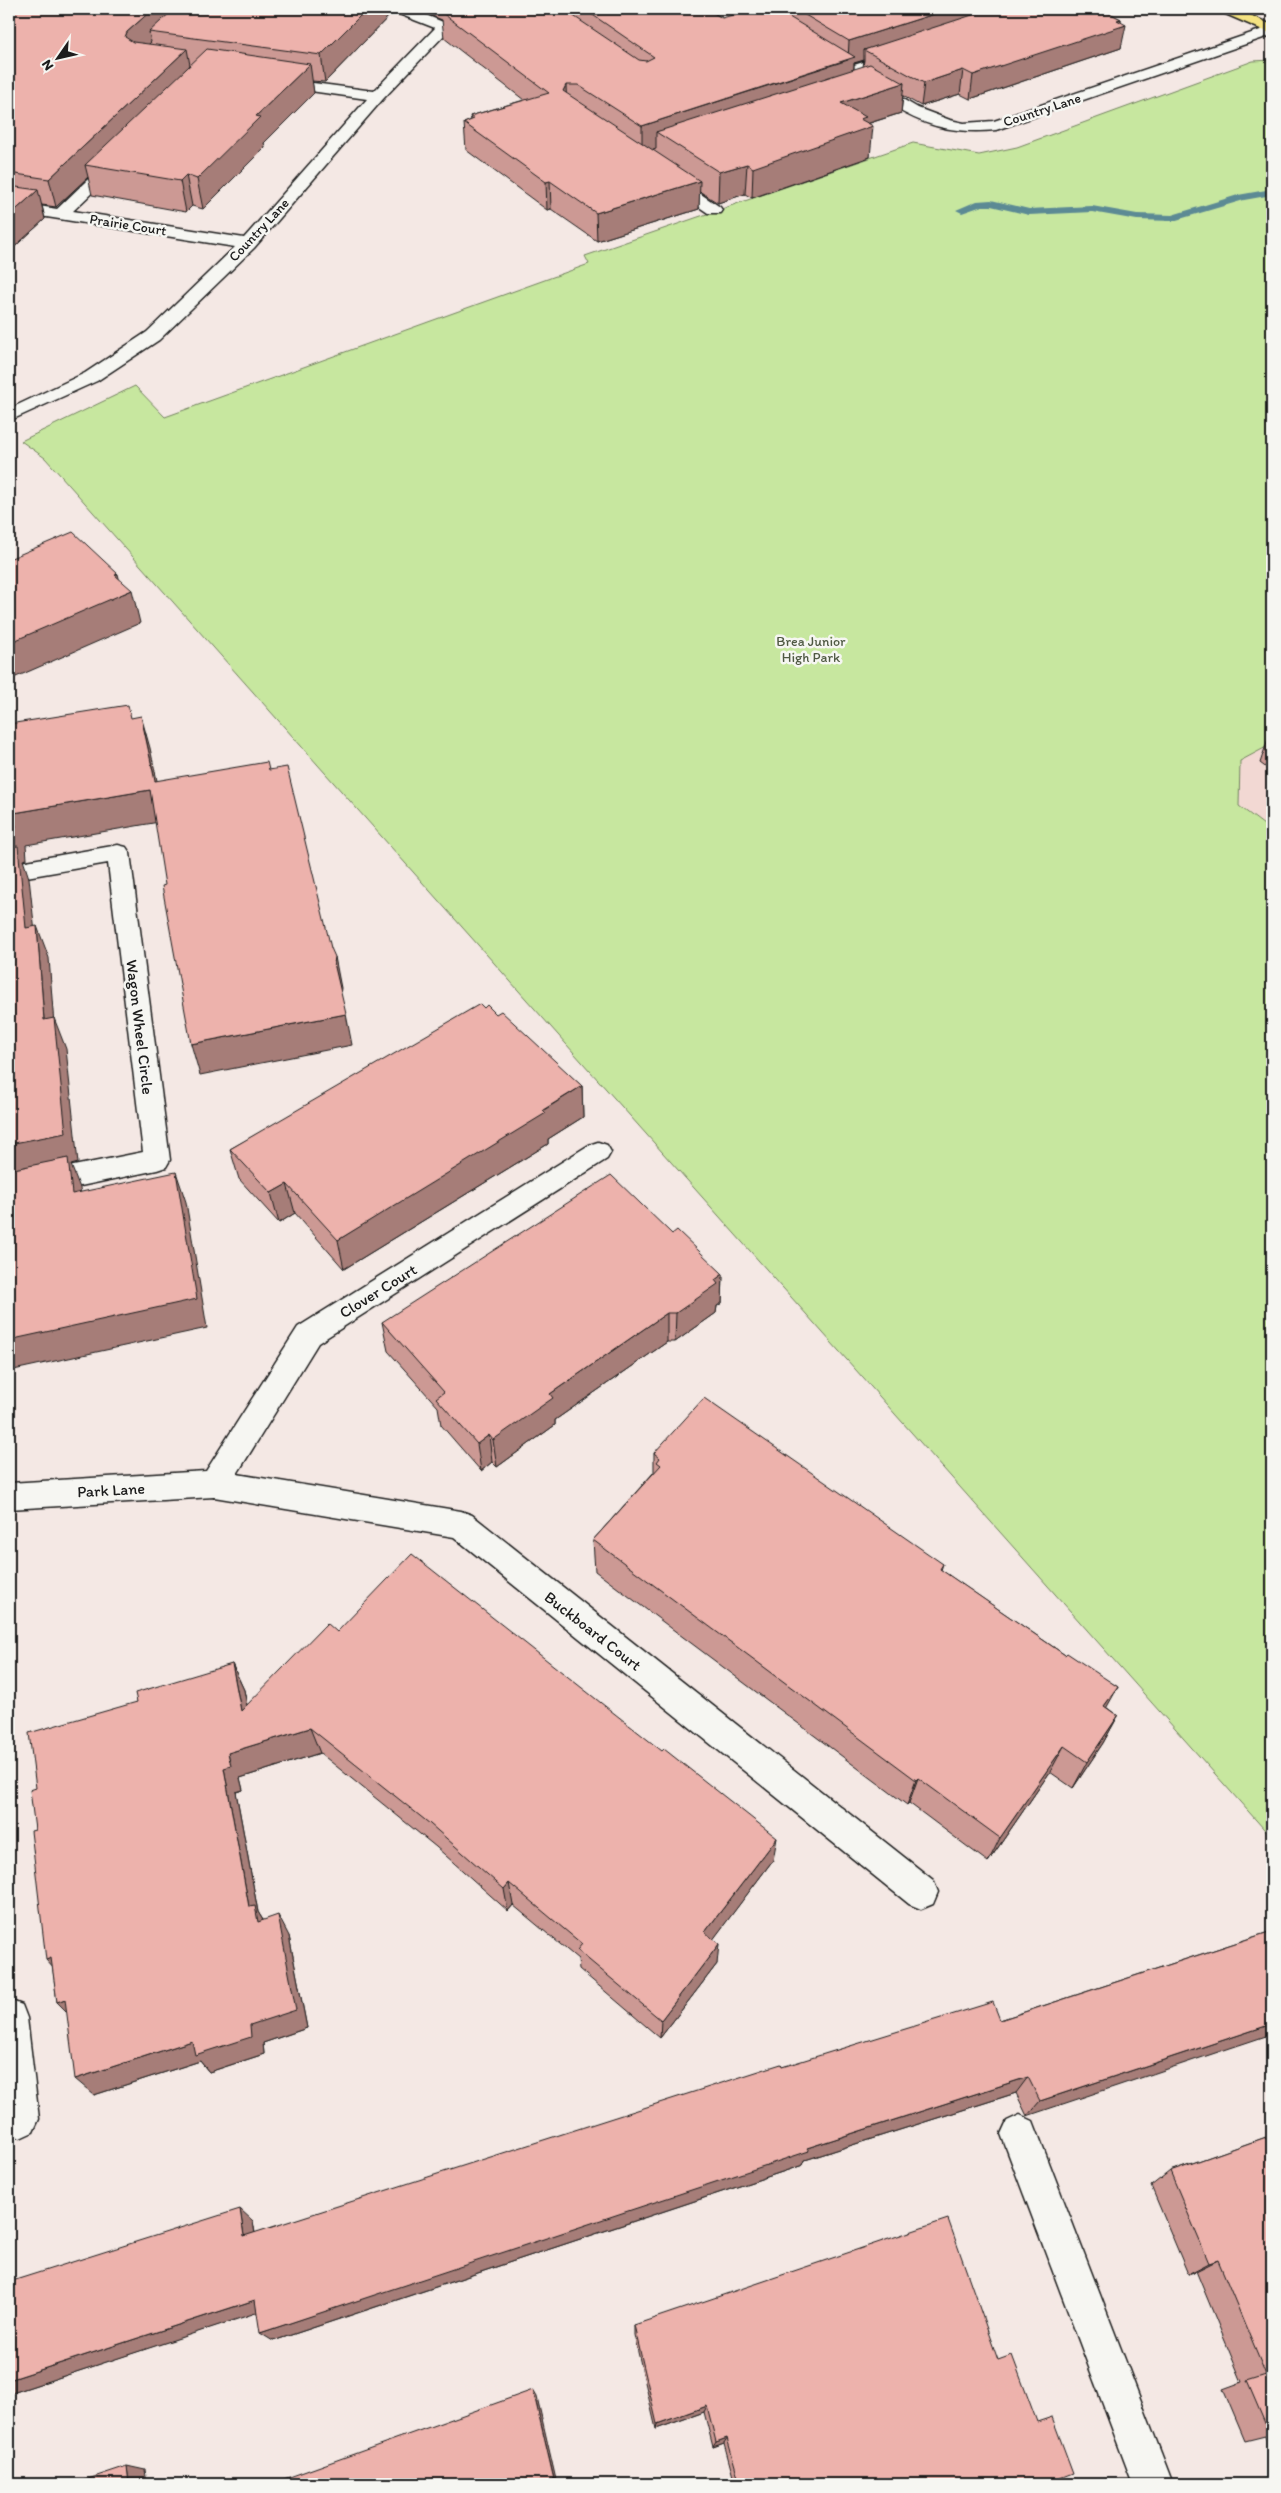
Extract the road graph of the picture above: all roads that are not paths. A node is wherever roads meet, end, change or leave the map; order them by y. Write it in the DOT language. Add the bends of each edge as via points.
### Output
graph roads {
  1 [pos="400,9"];
  2 [pos="480,9"];
  3 [pos="1226,9"];
  4 [pos="444,26"];
  5 [pos="1272,30"];
  6 [pos="910,51"];
  7 [pos="830,62"];
  8 [pos="846,72"];
  9 [pos="264,80"];
  10 [pos="870,86"];
  11 [pos="852,92"];
  12 [pos="378,96"];
  13 [pos="131,146"];
  14 [pos="657,172"];
  15 [pos="9,206"];
  16 [pos="714,210"];
  17 [pos="61,214"];
  18 [pos="248,244"];
  19 [pos="9,416"];
  20 [pos="9,872"];
  21 [pos="598,1152"];
  22 [pos="9,1190"];
  23 [pos="214,1484"];
  24 [pos="9,1496"];
  25 [pos="921,1892"];
  26 [pos="9,2018"];
  27 [pos="20,2119"];
  28 [pos="1020,2134"];
  29 [pos="1153,2484"];
  1 -- 4 [label="street"];
  2 -- 4 [label="street, Country Lane"];
  3 -- 5 [label="main road"];
  4 -- 12 [label="street, Country Lane"];
  5 -- 10 [label="street, Country Lane" via="996,125 961,127 935,121 908,110"];
  6 -- 8 [label="street"];
  7 -- 8 [label="street, Country Lane"];
  8 -- 10 [label="street, Country Lane"];
  9 -- 12 [label="street"];
  10 -- 11 [label="street"];
  12 -- 18 [label="street, Country Lane"];
  13 -- 17 [label="street"];
  14 -- 16 [label="street"];
  15 -- 17 [label="street, Prairie Court"];
  17 -- 18 [label="street, Prairie Court"];
  18 -- 19 [label="street, Country Lane" via="153,336 91,377"];
  20 -- 22 [label="street, Wagon Wheel Circle" via="118,853 157,1160"];
  21 -- 23 [label="street, Clover Court" via="308,1335"];
  23 -- 24 [label="street, Park Lane"];
  23 -- 25 [label="street, Buckboard Court" via="460,1525"];
  26 -- 27 [label="street"];
  28 -- 29 [label="street"];
}
